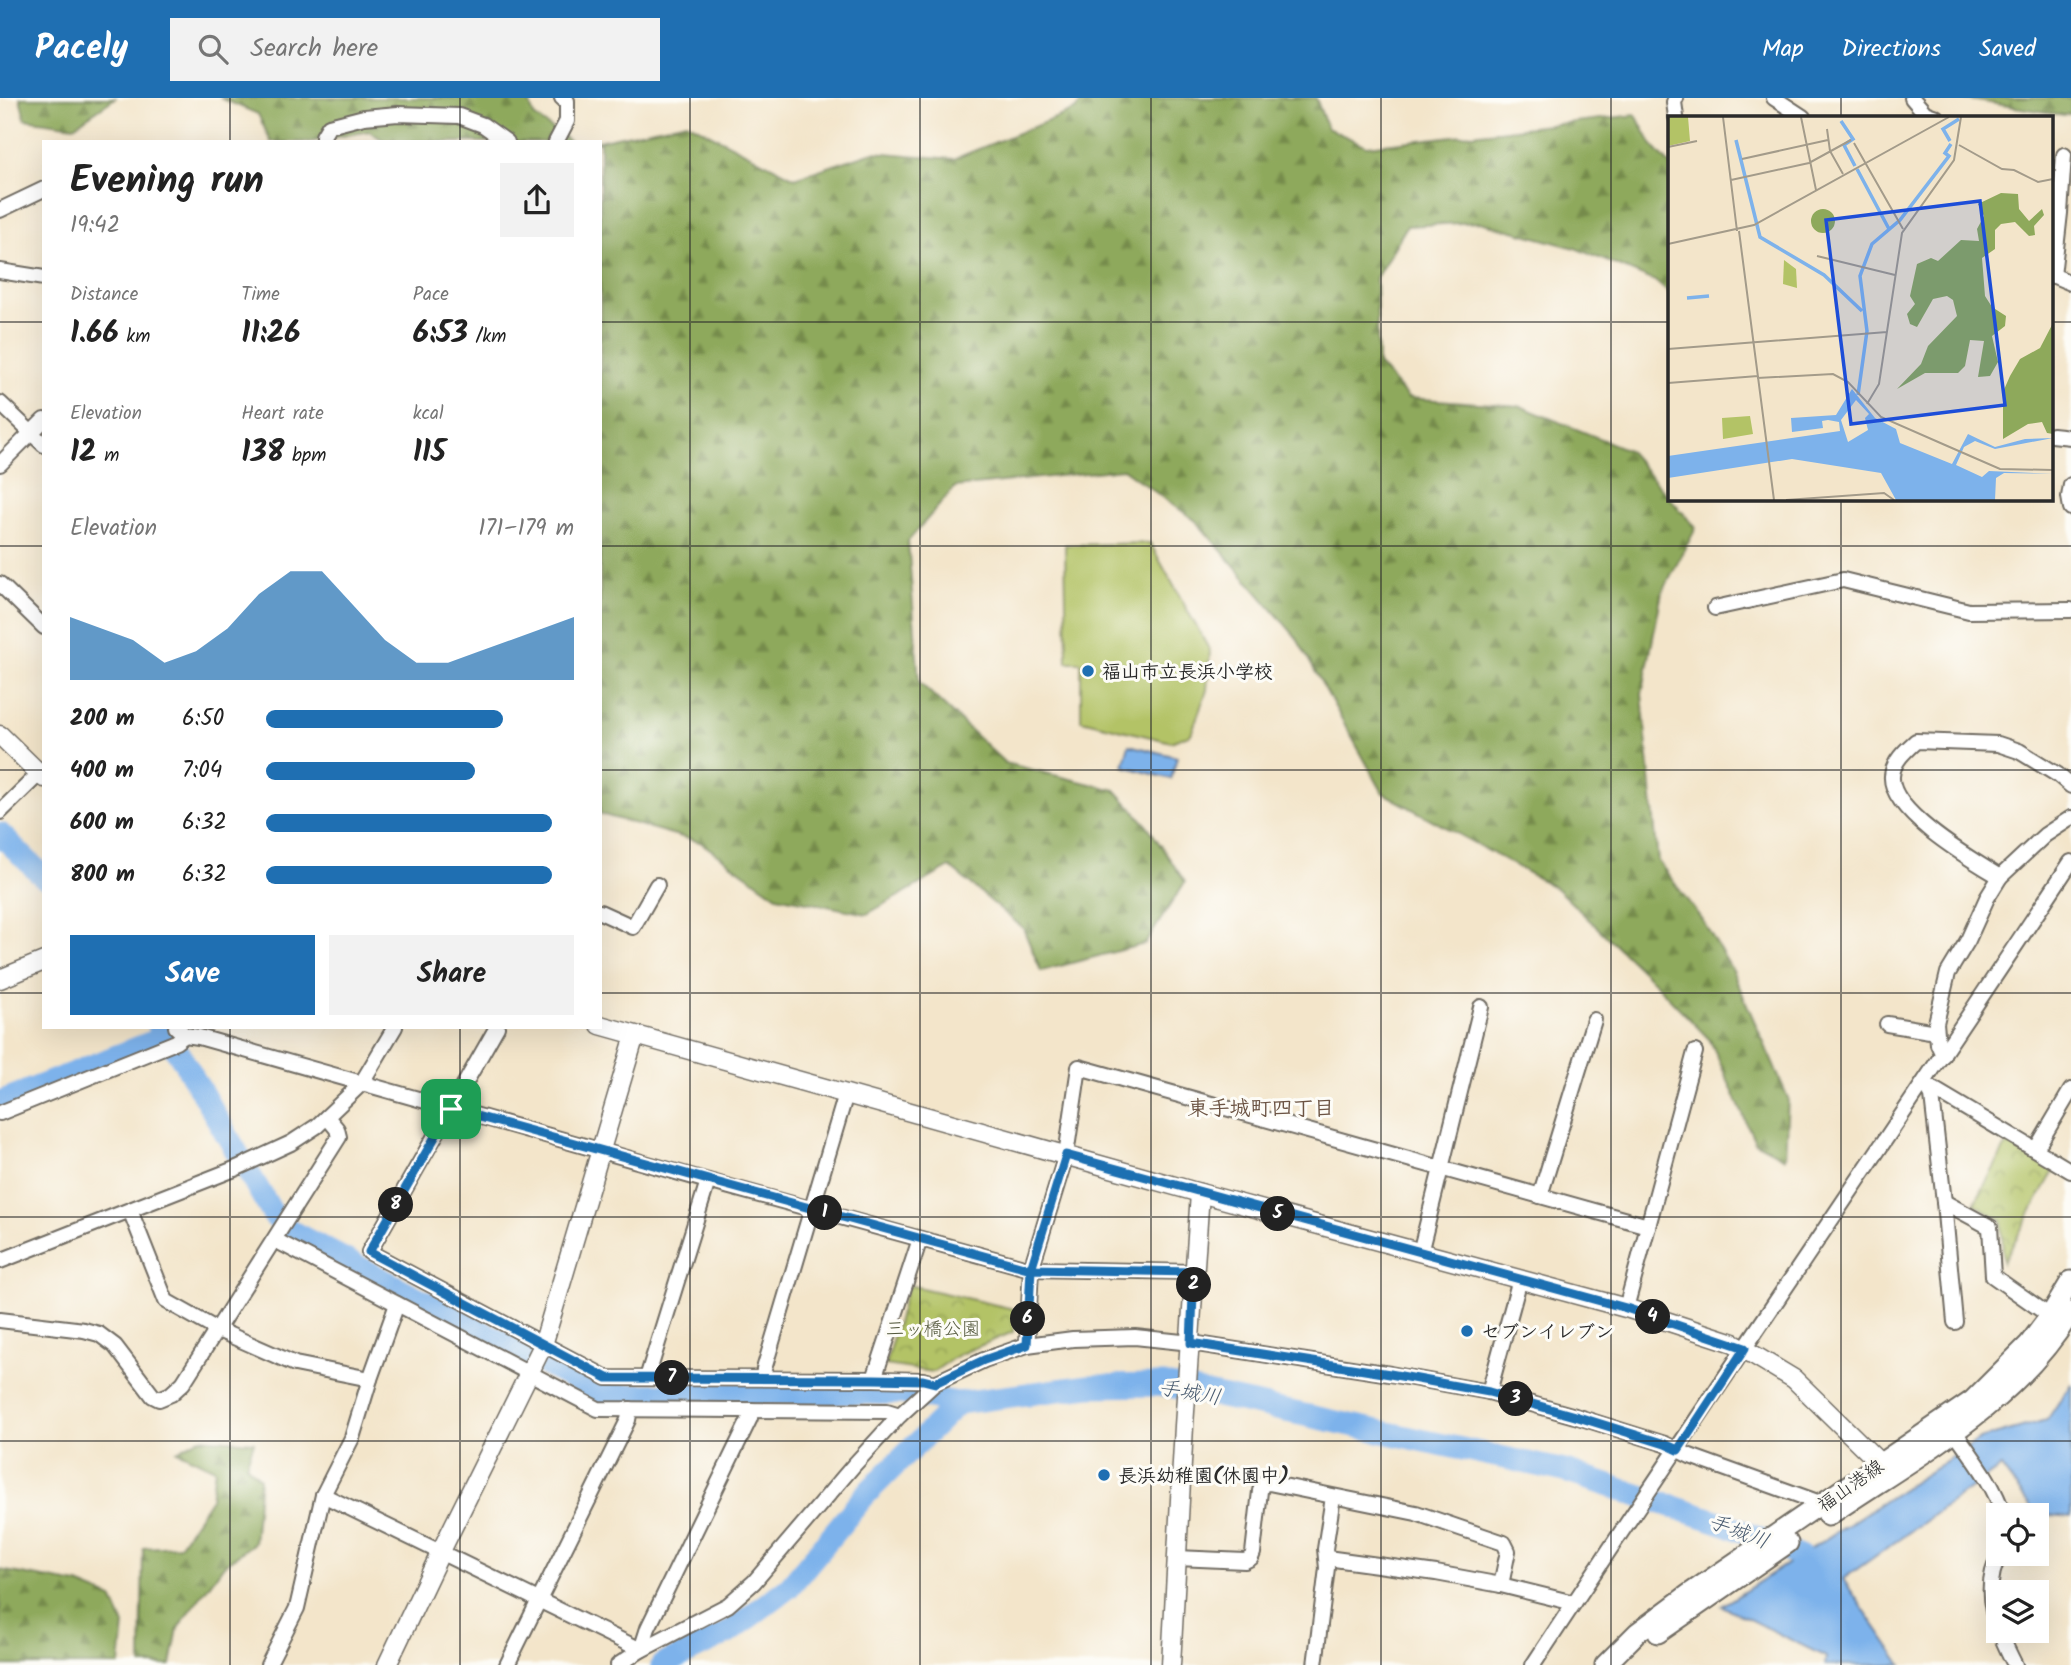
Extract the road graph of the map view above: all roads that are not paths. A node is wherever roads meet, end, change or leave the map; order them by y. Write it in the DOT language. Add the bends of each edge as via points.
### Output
graph roads {
  1 [pos="562,98"];
  2 [pos="1676,98"];
  3 [pos="1774,98"];
  4 [pos="1912,98"];
  5 [pos="1676,116"];
  6 [pos="1801,116"];
  7 [pos="1933,116"];
  8 [pos="323,140"];
  9 [pos="504,140"];
  10 [pos="557,140"];
  11 [pos="2062,155"];
  12 [pos="42,190"];
  13 [pos="0,210"];
  14 [pos="2061,213"];
  15 [pos="2054,261"];
  16 [pos="0,271"];
  17 [pos="2054,276"];
  18 [pos="42,278"];
  19 [pos="2071,283"];
  20 [pos="0,403"];
  21 [pos="42,422"];
  22 [pos="32,433"];
  23 [pos="42,443"];
  24 [pos="0,464"];
  25 [pos="2071,485"];
  26 [pos="2071,508"];
  27 [pos="0,584"];
  28 [pos="1715,608"];
  29 [pos="2071,610"];
  30 [pos="42,625"];
  31 [pos="0,735"];
  32 [pos="42,774"];
  33 [pos="2071,786"];
  34 [pos="0,812"];
  35 [pos="2071,818"];
  36 [pos="2071,863"];
  37 [pos="2000,877"];
  38 [pos="657,885"];
  39 [pos="602,913"];
  40 [pos="42,962"];
  41 [pos="0,979"];
  42 [pos="1481,1007"];
  43 [pos="1594,1020"];
  44 [pos="1887,1024"];
  45 [pos="602,1026"];
  46 [pos="395,1029"];
  47 [pos="496,1029"];
  48 [pos="1936,1032"];
  49 [pos="635,1035"];
  50 [pos="175,1038"];
  51 [pos="1695,1052"];
  52 [pos="1943,1055"];
  53 [pos="361,1084"];
  54 [pos="1925,1084"];
  55 [pos="2071,1090"];
  56 [pos="846,1094"];
  57 [pos="451,1109"];
  58 [pos="0,1113"];
  59 [pos="327,1117"];
  60 [pos="2036,1149"];
  61 [pos="601,1150"];
  62 [pos="1066,1155"];
  63 [pos="1441,1169"];
  64 [pos="2071,1171"];
  65 [pos="708,1181"];
  66 [pos="1200,1193"];
  67 [pos="1540,1196"];
  68 [pos="1944,1202"];
  69 [pos="130,1210"];
  70 [pos="813,1210"];
  71 [pos="1648,1226"];
  72 [pos="277,1237"];
  73 [pos="920,1239"];
  74 [pos="1420,1253"];
  75 [pos="0,1261"];
  76 [pos="1031,1269"];
  77 [pos="1194,1272"];
  78 [pos="1520,1279"];
  79 [pos="2071,1281"];
  80 [pos="397,1304"];
  81 [pos="1626,1308"];
  82 [pos="2071,1312"];
  83 [pos="2050,1316"];
  84 [pos="0,1320"];
  85 [pos="1955,1322"];
  86 [pos="216,1329"];
  87 [pos="1027,1345"];
  88 [pos="1191,1346"];
  89 [pos="542,1348"];
  90 [pos="1745,1348"];
  91 [pos="530,1371"];
  92 [pos="647,1378"];
  93 [pos="763,1378"];
  94 [pos="370,1379"];
  95 [pos="874,1379"];
  96 [pos="934,1384"];
  97 [pos="1489,1392"];
  98 [pos="630,1409"];
  99 [pos="751,1410"];
  100 [pos="904,1411"];
  101 [pos="1958,1437"];
  102 [pos="1676,1453"];
  103 [pos="1886,1469"];
  104 [pos="323,1495"];
  105 [pos="1333,1497"];
  106 [pos="1999,1503"];
  107 [pos="1823,1509"];
  108 [pos="441,1552"];
  109 [pos="1177,1558"];
  110 [pos="1327,1558"];
  111 [pos="1994,1566"];
  112 [pos="1501,1585"];
  113 [pos="1697,1597"];
  114 [pos="538,1600"];
  115 [pos="1574,1603"];
  116 [pos="641,1650"];
  117 [pos="268,1665"];
  118 [pos="387,1665"];
  119 [pos="507,1665"];
  120 [pos="618,1665"];
  121 [pos="1171,1665"];
  122 [pos="1315,1665"];
  123 [pos="1534,1665"];
  124 [pos="1605,1665"];
  125 [pos="1623,1665"];
  126 [pos="2015,1665"];
  1 -- 10 [label="street" via="567,101 567,121"];
  2 -- 5 [label="street"];
  3 -- 6 [label="street"];
  4 -- 7 [label="street"];
  8 -- 9 [label="street" via="329,127 397,114 460,116"];
  11 -- 14 [label="street"];
  12 -- 13 [label="street"];
  14 -- 15 [label="street"];
  16 -- 18 [label="street"];
  17 -- 19 [label="street"];
  20 -- 22 [label="street"];
  21 -- 22 [label="street"];
  22 -- 23 [label="street"];
  22 -- 24 [label="street"];
  25 -- 26 [label="street"];
  27 -- 30 [label="street"];
  28 -- 29 [label="street" via="1843,580 1969,611"];
  31 -- 32 [label="street"];
  32 -- 34 [label="street"];
  33 -- 37 [label="street" via="2019,751 1998,744 1916,741 1899,758 1892,777 1899,801 1961,853"];
  35 -- 37 [label="street" via="2045,835"];
  36 -- 52 [label="street"];
  37 -- 48 [label="street" via="1948,973"];
  38 -- 39 [label="street" via="633,927"];
  40 -- 41 [label="street"];
  42 -- 63 [label="street"];
  43 -- 67 [label="street"];
  44 -- 48 [label="street"];
  45 -- 49 [label="street"];
  46 -- 53 [label="street"];
  47 -- 57 [label="street"];
  48 -- 52 [label="street"];
  49 -- 56 [label="street"];
  49 -- 61 [label="street"];
  50 -- 53 [label="street" via="199,1037"];
  50 -- 58 [label="street"];
  51 -- 71 [label="street"];
  52 -- 54 [label="street"];
  53 -- 57 [label="street"];
  53 -- 59 [label="street"];
  54 -- 60 [label="street"];
  54 -- 68 [label="street" via="1932,1096"];
  54 -- 90 [label="street"];
  55 -- 60 [label="street"];
  56 -- 62 [label="street"];
  56 -- 70 [label="street"];
  57 -- 61 [label="street"];
  57 -- 89 [label="street" via="369,1252"];
  59 -- 69 [label="street" via="292,1143"];
  59 -- 72 [label="street" via="339,1137"];
  60 -- 64 [label="street"];
  61 -- 65 [label="street"];
  61 -- 89 [label="street"];
  62 -- 63 [label="street" via="1079,1067"];
  62 -- 66 [label="street"];
  62 -- 76 [label="street"];
  63 -- 67 [label="street"];
  63 -- 74 [label="street"];
  65 -- 70 [label="street"];
  65 -- 92 [label="street"];
  66 -- 74 [label="street"];
  66 -- 77 [label="street"];
  67 -- 71 [label="street"];
  68 -- 83 [label="street" via="1990,1227 1993,1276"];
  68 -- 85 [label="street"];
  69 -- 75 [label="street"];
  69 -- 86 [label="street" via="166,1301"];
  70 -- 73 [label="street"];
  70 -- 93 [label="street"];
  71 -- 81 [label="street"];
  72 -- 80 [label="street"];
  72 -- 86 [label="street"];
  73 -- 76 [label="street"];
  73 -- 95 [label="street"];
  74 -- 78 [label="street"];
  76 -- 77 [label="street"];
  76 -- 87 [label="street"];
  77 -- 88 [label="street"];
  78 -- 81 [label="street"];
  78 -- 97 [label="street"];
  79 -- 83 [label="main road, 福山港線"];
  80 -- 91 [label="street"];
  80 -- 94 [label="street"];
  81 -- 90 [label="street"];
  82 -- 101 [label="main road, 福山港線" via="2042,1353"];
  83 -- 103 [label="main road, 福山港線" via="1973,1400"];
  84 -- 86 [label="street" via="99,1334 115,1346 159,1399 183,1383"];
  86 -- 94 [label="street" via="295,1364"];
  87 -- 88 [label="street" via="1135,1337"];
  87 -- 96 [label="street"];
  88 -- 97 [label="street"];
  88 -- 109 [label="street"];
  89 -- 91 [label="street"];
  89 -- 92 [label="street" via="607,1378"];
  90 -- 102 [label="street"];
  90 -- 103 [label="street" via="1794,1379"];
  91 -- 98 [label="street" via="598,1409"];
  91 -- 108 [label="street"];
  92 -- 93 [label="street"];
  93 -- 95 [label="street"];
  94 -- 104 [label="street" via="352,1438"];
  95 -- 96 [label="street"];
  96 -- 100 [label="street"];
  97 -- 102 [label="street" via="1665,1444"];
  98 -- 99 [label="street"];
  98 -- 114 [label="street"];
  99 -- 100 [label="street"];
  99 -- 116 [label="street"];
  100 -- 116 [label="street" via="754,1582 727,1605"];
  101 -- 103 [label="main road, 福山港線"];
  101 -- 106 [label="street" via="1991,1483"];
  102 -- 107 [label="street"];
  102 -- 115 [label="street"];
  103 -- 107 [label="main road, 福山港線"];
  104 -- 108 [label="street"];
  104 -- 117 [label="street" via="297,1608"];
  105 -- 109 [label="street" via="1262,1484 1251,1558"];
  105 -- 110 [label="street"];
  105 -- 112 [label="street" via="1416,1513 1504,1543 1508,1551"];
  107 -- 113 [label="main road, 福山港線"];
  108 -- 114 [label="street"];
  108 -- 118 [label="street"];
  109 -- 121 [label="street"];
  110 -- 112 [label="street"];
  110 -- 122 [label="street"];
  111 -- 126 [label="street" via="1991,1605 1997,1631"];
  112 -- 115 [label="street"];
  113 -- 124 [label="main road, 福山港線" via="1638,1632"];
  113 -- 125 [label="main road, 福山港線"];
  114 -- 116 [label="street"];
  114 -- 119 [label="street"];
  115 -- 123 [label="street"];
  116 -- 120 [label="street"];
}
